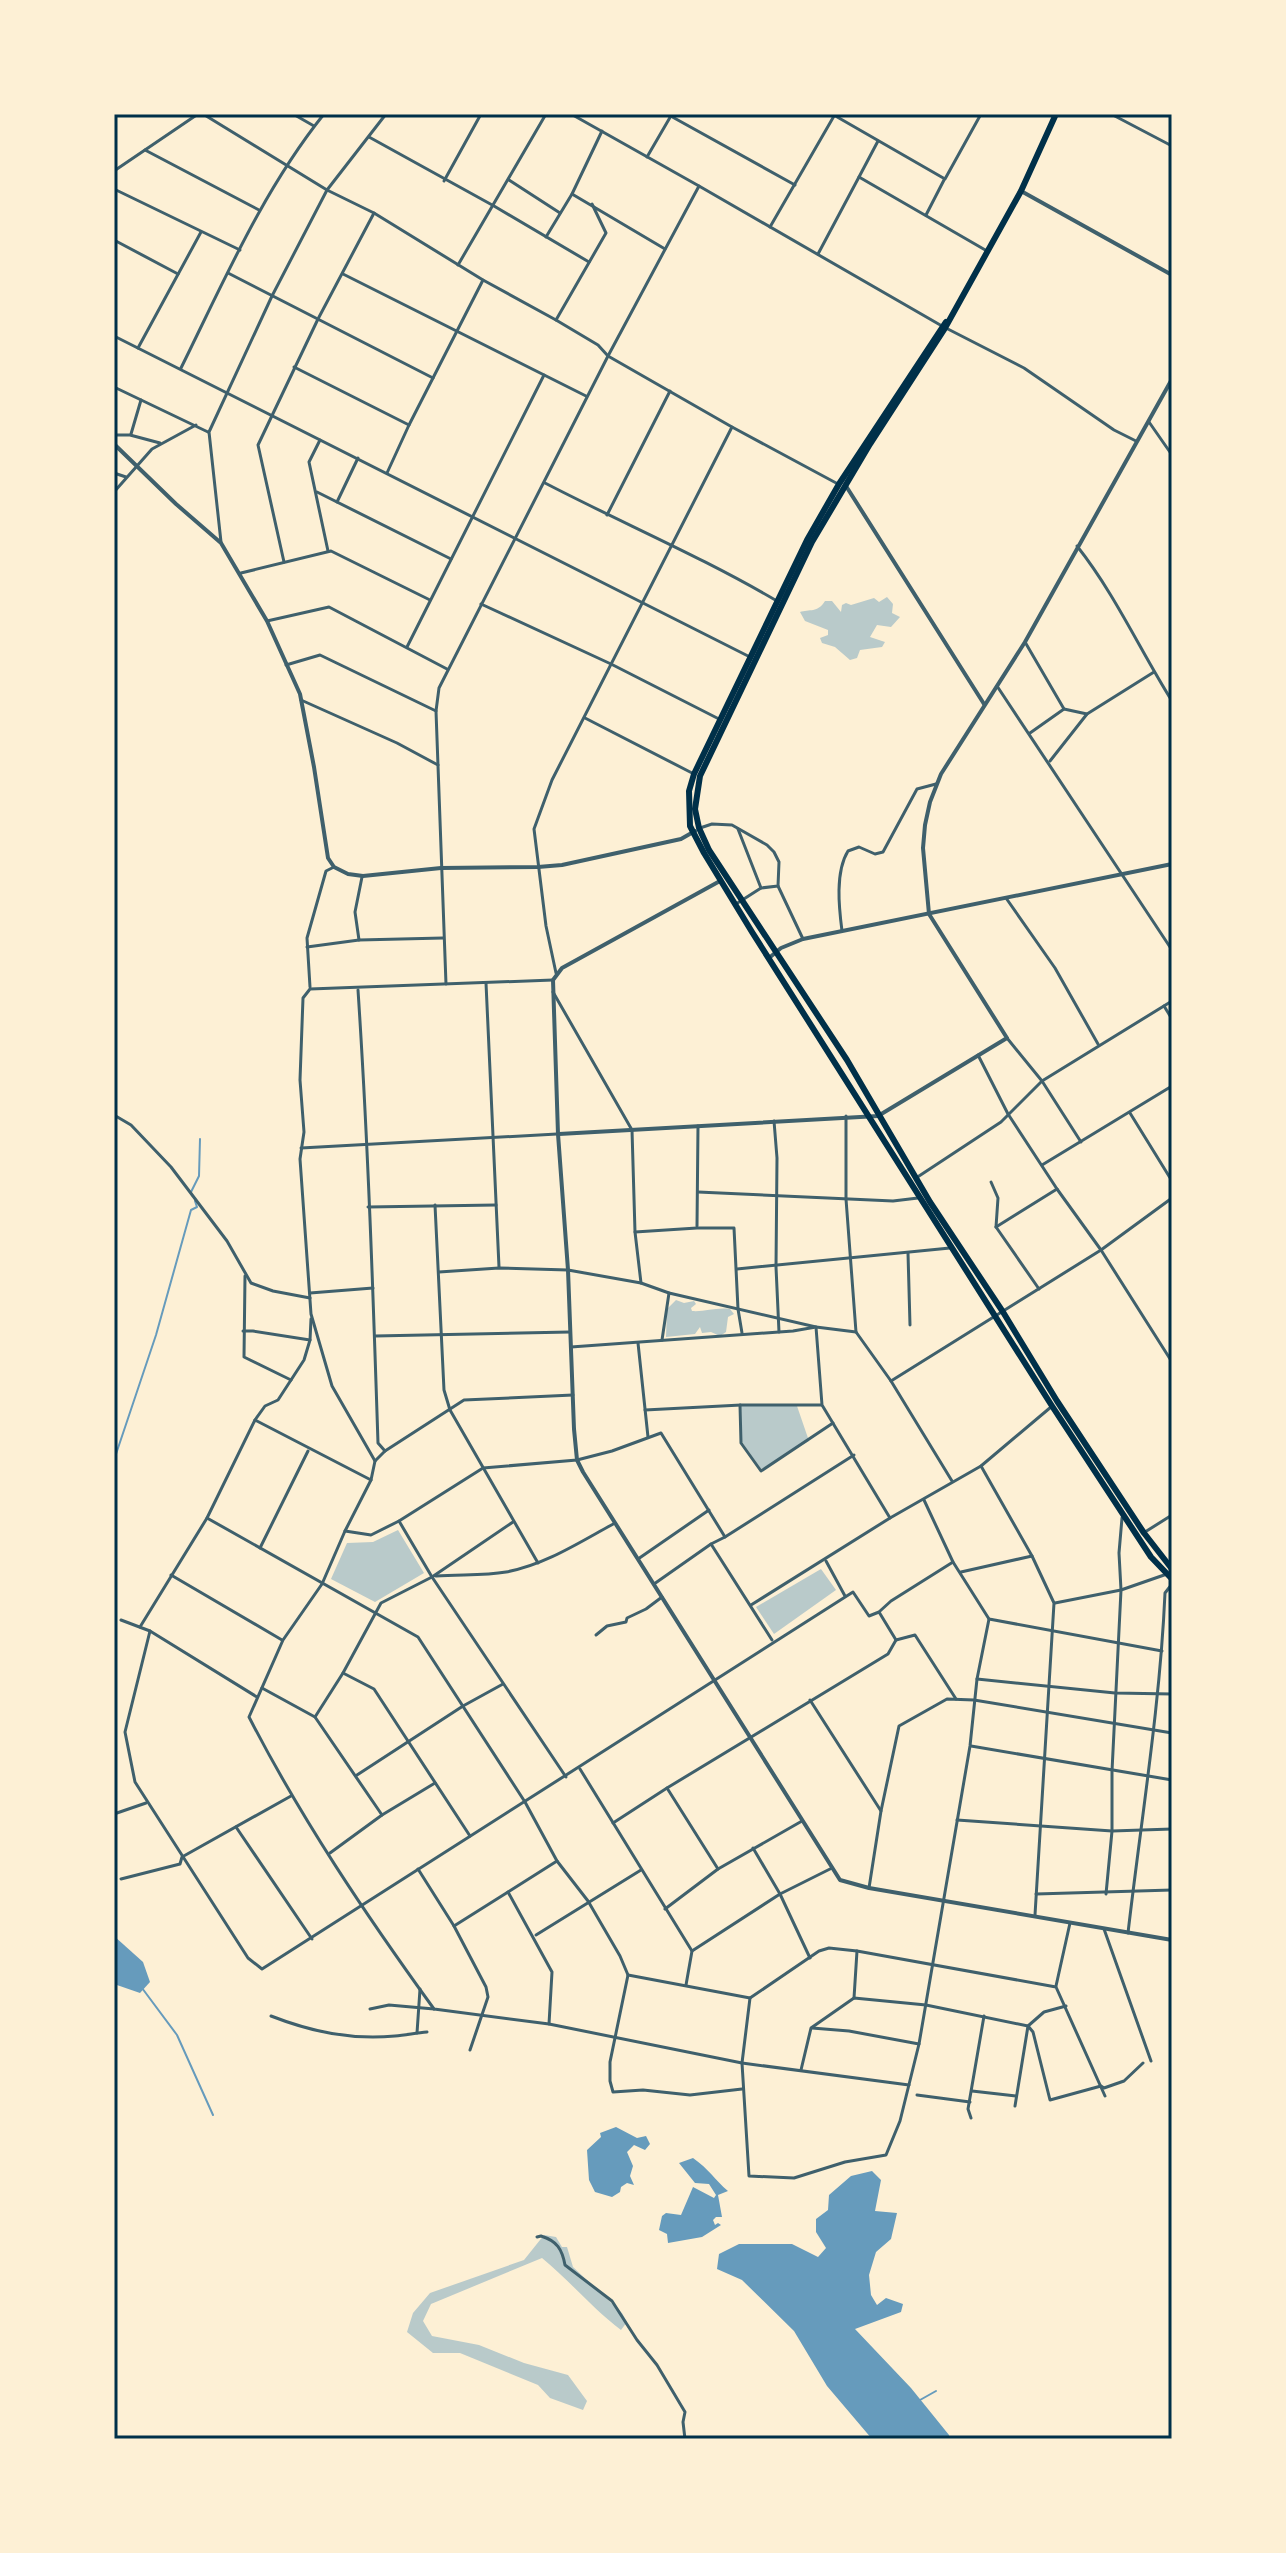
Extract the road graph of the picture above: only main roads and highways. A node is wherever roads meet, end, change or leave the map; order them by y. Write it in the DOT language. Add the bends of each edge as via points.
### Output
graph roads {
  1 [pos="1056,114"];
  2 [pos="842,485"];
  3 [pos="696,830"];
  4 [pos="874,1116"];
  5 [pos="1000,1314"];
  6 [pos="1055,1403"];
  7 [pos="1171,1577"];
  1 -- 2 [label="highway" via="988,251"];
  2 -- 3 [label="highway" via="700,776"];
  2 -- 3 [label="highway" via="777,601 694,774 688,808"];
  3 -- 4 [label="highway" via="772,956 847,1060"];
  4 -- 5 [label="highway"];
  4 -- 5 [label="highway" via="921,1198"];
  5 -- 6 [label="highway"];
  6 -- 7 [label="highway"];
  6 -- 7 [label="highway" via="1151,1557"];
}
